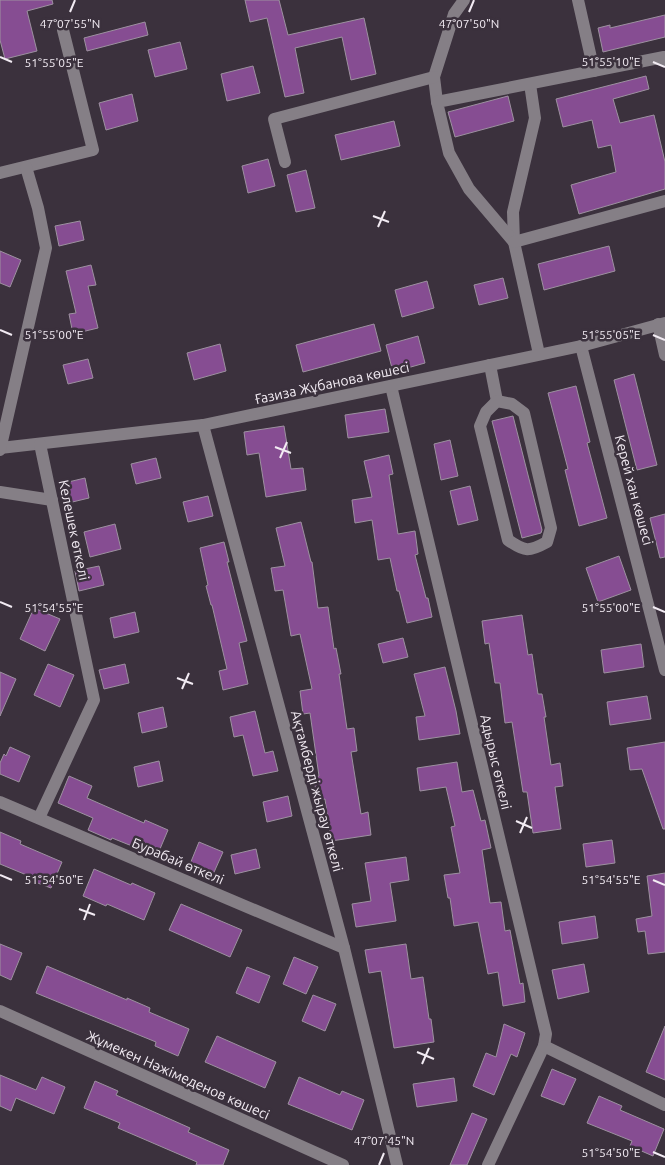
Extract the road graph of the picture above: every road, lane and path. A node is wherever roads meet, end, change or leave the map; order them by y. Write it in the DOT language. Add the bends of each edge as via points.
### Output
graph roads {
  1 [pos="464,0"];
  2 [pos="578,0"];
  3 [pos="63,30"];
  4 [pos="665,61"];
  5 [pos="594,71"];
  6 [pos="434,77"];
  7 [pos="530,84"];
  8 [pos="437,102"];
  9 [pos="285,162"];
  10 [pos="26,167"];
  11 [pos="0,173"];
  12 [pos="665,201"];
  13 [pos="514,242"];
  14 [pos="661,324"];
  15 [pos="581,346"];
  16 [pos="539,354"];
  17 [pos="665,355"];
  18 [pos="490,365"];
  19 [pos="392,386"];
  20 [pos="497,401"];
  21 [pos="203,425"];
  22 [pos="40,444"];
  23 [pos="0,449"];
  24 [pos="0,492"];
  25 [pos="52,500"];
  26 [pos="665,670"];
  27 [pos="0,802"];
  28 [pos="39,818"];
  29 [pos="344,948"];
  30 [pos="0,1012"];
  31 [pos="544,1046"];
  32 [pos="665,1105"];
  33 [pos="343,1165"];
  34 [pos="397,1165"];
  35 [pos="488,1165"];
  1 -- 6 [label="street" via="454,14"];
  2 -- 5 [label="street"];
  3 -- 10 [label="street" via="93,150"];
  4 -- 5 [label="street" via="664,57"];
  5 -- 7 [label="street"];
  6 -- 8 [label="street"];
  6 -- 9 [label="street" via="274,119"];
  7 -- 8 [label="street"];
  7 -- 13 [label="street" via="534,118 513,212"];
  8 -- 13 [label="street" via="449,153 469,189"];
  10 -- 11 [label="street"];
  10 -- 23 [label="street" via="46,248"];
  12 -- 13 [label="street"];
  13 -- 16 [label="street"];
  14 -- 15 [label="street, Ғазиза Жұбанова көшесі"];
  14 -- 17 [label="street"];
  15 -- 16 [label="street, Ғазиза Жұбанова көшесі"];
  15 -- 26 [label="street, Керей хан көшесі"];
  16 -- 18 [label="street, Ғазиза Жұбанова көшесі"];
  18 -- 19 [label="street, Ғазиза Жұбанова көшесі"];
  18 -- 20 [label="street"];
  19 -- 21 [label="street, Ғазиза Жұбанова көшесі"];
  19 -- 31 [label="street, Адырыс өткелі" via="546,1034"];
  20 -- 20 [label="street" via="486,412 480,426 508,540 520,548 534,550 547,542 551,528 524,413 512,404"];
  21 -- 22 [label="street, Ғазиза Жұбанова көшесі"];
  21 -- 29 [label="street, Ақтамберді жырау өткелі"];
  22 -- 23 [label="street, Ғазиза Жұбанова көшесі"];
  22 -- 25 [label="street, Келешек өткелі"];
  24 -- 25 [label="street"];
  25 -- 28 [label="street, Келешек өткелі" via="94,700"];
  27 -- 28 [label="street, Бурабай өткелі"];
  28 -- 29 [label="street, Бурабай өткелі"];
  29 -- 34 [label="street, Ақтамберді жырау өткелі"];
  30 -- 33 [label="street, Жұмекен Нәжімеденов көшесі"];
  31 -- 32 [label="street"];
  31 -- 35 [label="street, Адырыс өткелі"];
}
